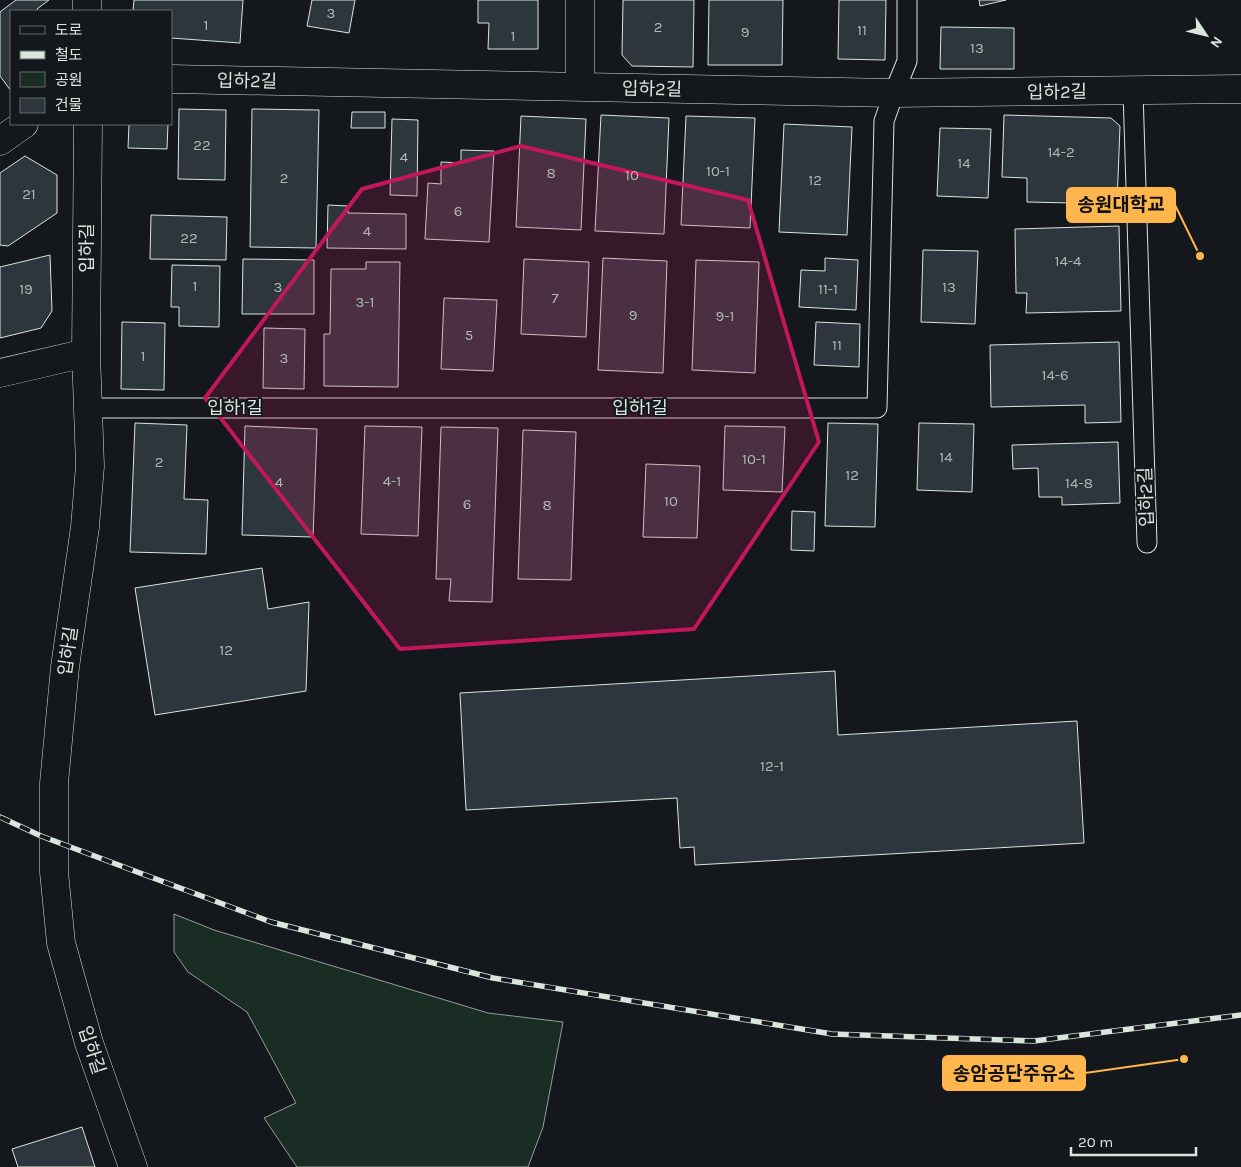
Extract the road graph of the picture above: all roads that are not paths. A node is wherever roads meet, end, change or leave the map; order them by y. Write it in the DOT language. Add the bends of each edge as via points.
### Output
graph roads {
  1 [pos="580,0"];
  2 [pos="907,0"];
  3 [pos="172,79"];
  4 [pos="580,87"];
  5 [pos="1241,90"];
  6 [pos="1133,91"];
  7 [pos="894,93"];
  8 [pos="23,125"];
  9 [pos="88,125"];
  10 [pos="0,141"];
  11 [pos="86,353"];
  12 [pos="0,374"];
  13 [pos="88,408"];
  14 [pos="1147,542"];
  15 [pos="134,1167"];
  1 -- 4 [label="street"];
  2 -- 7 [label="lane" via="907,61"];
  3 -- 4 [label="street, 입하2길"];
  4 -- 7 [label="street, 입하2길"];
  5 -- 6 [label="street, 입하2길"];
  6 -- 7 [label="street, 입하2길"];
  6 -- 14 [label="lane, 입하2길"];
  7 -- 13 [label="lane, 입하1길" via="884,121 877,408"];
  8 -- 10 [label="street"];
  9 -- 11 [label="street, 입하길"];
  11 -- 12 [label="street"];
  11 -- 13 [label="street, 입하길"];
  13 -- 15 [label="street, 입하길" via="90,466 85,527 65,667 54,783 54,872 61,943 88,1043"];
}
